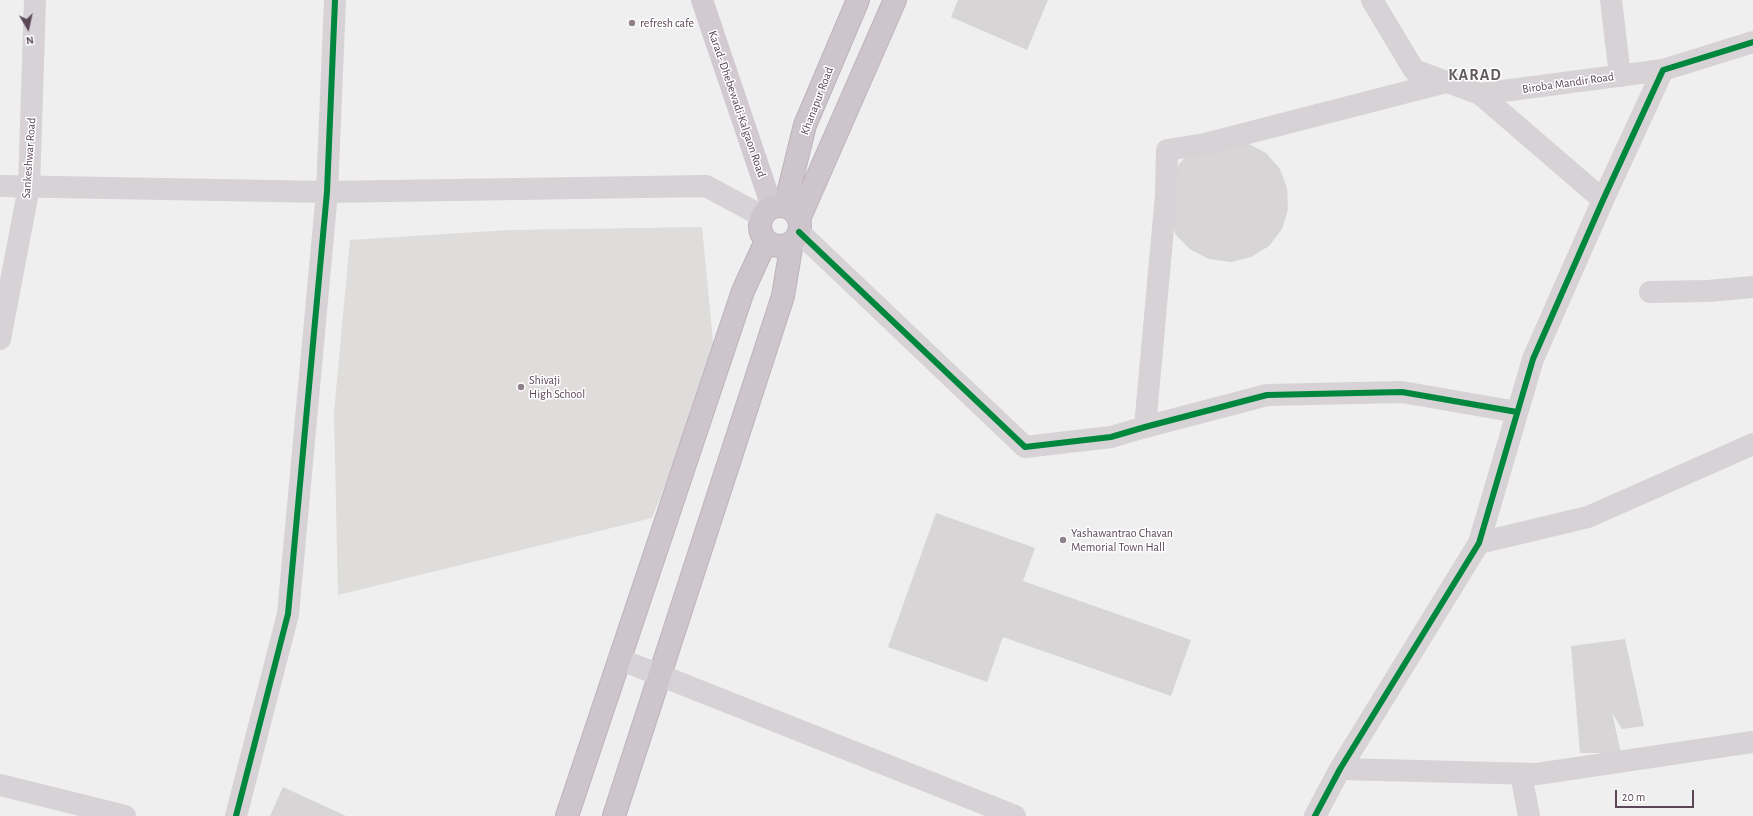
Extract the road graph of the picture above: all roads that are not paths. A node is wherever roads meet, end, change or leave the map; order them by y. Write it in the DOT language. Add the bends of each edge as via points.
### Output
graph roads {
  1 [pos="35,0"];
  2 [pos="335,0"];
  3 [pos="702,0"];
  4 [pos="858,0"];
  5 [pos="895,0"];
  6 [pos="1372,0"];
  7 [pos="1611,0"];
  8 [pos="1753,42"];
  9 [pos="1663,70"];
  10 [pos="1620,76"];
  11 [pos="1446,82"];
  12 [pos="1480,94"];
  13 [pos="0,186"];
  14 [pos="29,187"];
  15 [pos="327,192"];
  16 [pos="1603,200"];
  17 [pos="785,220"];
  18 [pos="1753,287"];
  19 [pos="1650,292"];
  20 [pos="0,338"];
  21 [pos="1517,412"];
  22 [pos="1145,427"];
  23 [pos="1753,444"];
  24 [pos="1479,543"];
  25 [pos="619,659"];
  26 [pos="660,675"];
  27 [pos="1753,742"];
  28 [pos="1340,769"];
  29 [pos="1521,774"];
  30 [pos="0,785"];
  31 [pos="125,816"];
  32 [pos="236,816"];
  33 [pos="567,816"];
  34 [pos="614,816"];
  35 [pos="1015,816"];
  36 [pos="1315,816"];
  37 [pos="1529,816"];
  1 -- 14 [label="street, Sankeshwar Road"];
  2 -- 15 [label="street"];
  3 -- 17 [label="main road, Karad- Dhebewadi-Kalgaon Road"];
  4 -- 17 [label="highway, Khanapur Road" via="805,125"];
  5 -- 17 [label="highway"];
  6 -- 11 [label="street, Biroba Mandir Road" via="1414,70"];
  7 -- 10 [label="street"];
  8 -- 9 [label="street, Biroba Mandir Road"];
  9 -- 10 [label="street, Biroba Mandir Road"];
  9 -- 16 [label="street"];
  10 -- 12 [label="street, Biroba Mandir Road"];
  11 -- 12 [label="street, Biroba Mandir Road"];
  11 -- 22 [label="street" via="1205,144 1167,150 1166,195"];
  12 -- 16 [label="street"];
  13 -- 14 [label="street"];
  14 -- 15 [label="street"];
  14 -- 20 [label="street, Sankeshwar Road"];
  15 -- 17 [label="street" via="706,186"];
  15 -- 32 [label="street" via="288,614"];
  16 -- 21 [label="street" via="1533,359"];
  17 -- 22 [label="street" via="1025,447 1111,437"];
  17 -- 25 [label="highway" via="785,246 766,241 742,291"];
  17 -- 26 [label="highway" via="783,296"];
  18 -- 19 [label="street"];
  21 -- 22 [label="street" via="1402,392 1267,395"];
  21 -- 24 [label="street"];
  23 -- 24 [label="street" via="1588,517"];
  24 -- 28 [label="street"];
  25 -- 26 [label="street"];
  25 -- 33 [label="highway"];
  26 -- 34 [label="highway"];
  26 -- 35 [label="street"];
  27 -- 29 [label="street" via="1536,774"];
  28 -- 29 [label="street"];
  28 -- 36 [label="street"];
  29 -- 37 [label="street"];
  30 -- 31 [label="street"];
}
